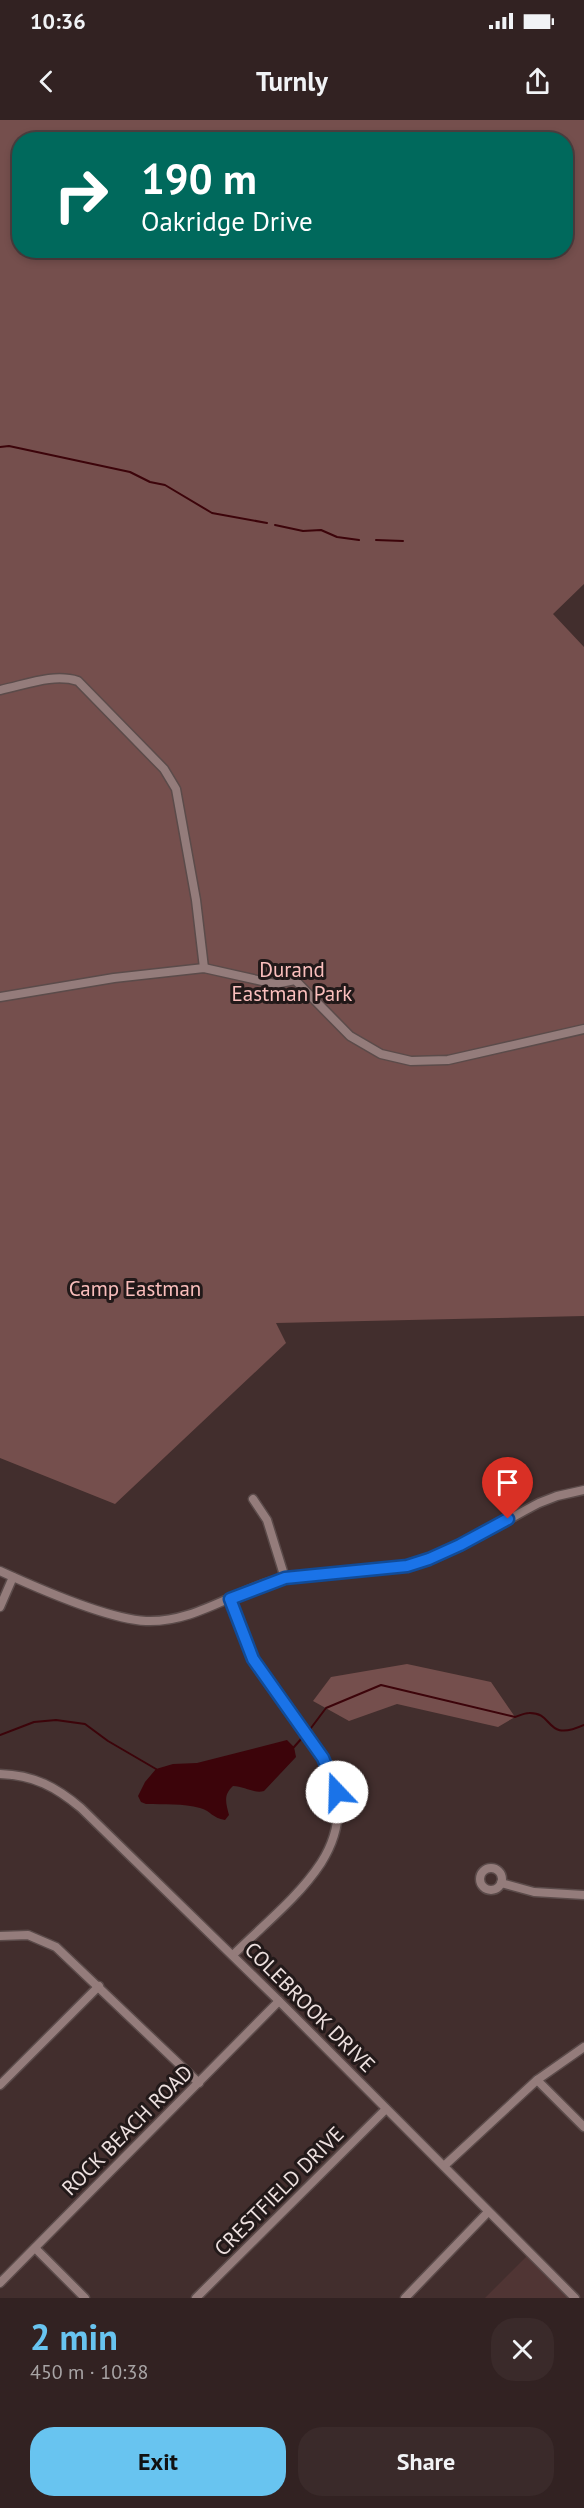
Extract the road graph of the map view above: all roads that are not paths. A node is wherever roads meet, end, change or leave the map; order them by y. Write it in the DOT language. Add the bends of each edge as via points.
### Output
graph roads {
  1 [pos="0,690"];
  2 [pos="204,968"];
  3 [pos="0,997"];
  4 [pos="584,1029"];
  5 [pos="584,1490"];
  6 [pos="253,1499"];
  7 [pos="0,1571"];
  8 [pos="13,1577"];
  9 [pos="285,1578"];
  10 [pos="230,1599"];
  11 [pos="0,1607"];
  12 [pos="0,1774"];
  13 [pos="501,1883"];
  14 [pos="584,1895"];
  15 [pos="0,1936"];
  16 [pos="233,1955"];
  17 [pos="99,1986"];
  18 [pos="279,2001"];
  19 [pos="584,2047"];
  20 [pos="537,2080"];
  21 [pos="199,2083"];
  22 [pos="0,2085"];
  23 [pos="386,2109"];
  24 [pos="584,2127"];
  25 [pos="444,2166"];
  26 [pos="488,2212"];
  27 [pos="35,2248"];
  28 [pos="0,2283"];
  29 [pos="85,2298"];
  30 [pos="196,2298"];
  31 [pos="405,2298"];
  32 [pos="575,2298"];
  1 -- 2 [label="street" via="48,679 68,677 78,681 164,769 176,789"];
  2 -- 3 [label="street"];
  2 -- 4 [label="street" via="275,984 296,980 350,1036 381,1054 411,1061 448,1060"];
  5 -- 9 [label="street" via="539,1503 429,1559 393,1568"];
  6 -- 9 [label="street" via="267,1520"];
  7 -- 8 [label="street"];
  8 -- 10 [label="street" via="135,1620 176,1619"];
  8 -- 11 [label="street"];
  9 -- 10 [label="street"];
  10 -- 16 [label="street" via="256,1665 328,1767 339,1811 320,1864"];
  12 -- 16 [label="street, COLEBROOK DRIVE" via="34,1779 64,1794"];
  13 -- 14 [label="street" via="534,1892"];
  15 -- 17 [label="street" via="28,1935 43,1940 69,1957"];
  16 -- 18 [label="street, COLEBROOK DRIVE"];
  17 -- 21 [label="street"];
  17 -- 22 [label="street"];
  18 -- 21 [label="street, ROCK BEACH ROAD"];
  18 -- 23 [label="street, COLEBROOK DRIVE"];
  19 -- 20 [label="street"];
  20 -- 24 [label="street"];
  20 -- 25 [label="street"];
  21 -- 27 [label="street, ROCK BEACH ROAD"];
  23 -- 25 [label="street, COLEBROOK DRIVE"];
  23 -- 30 [label="street, CRESTFIELD DRIVE"];
  25 -- 26 [label="street, COLEBROOK DRIVE"];
  26 -- 31 [label="street"];
  26 -- 32 [label="street, COLEBROOK DRIVE"];
  27 -- 28 [label="street, ROCK BEACH ROAD"];
  27 -- 29 [label="street"];
}
